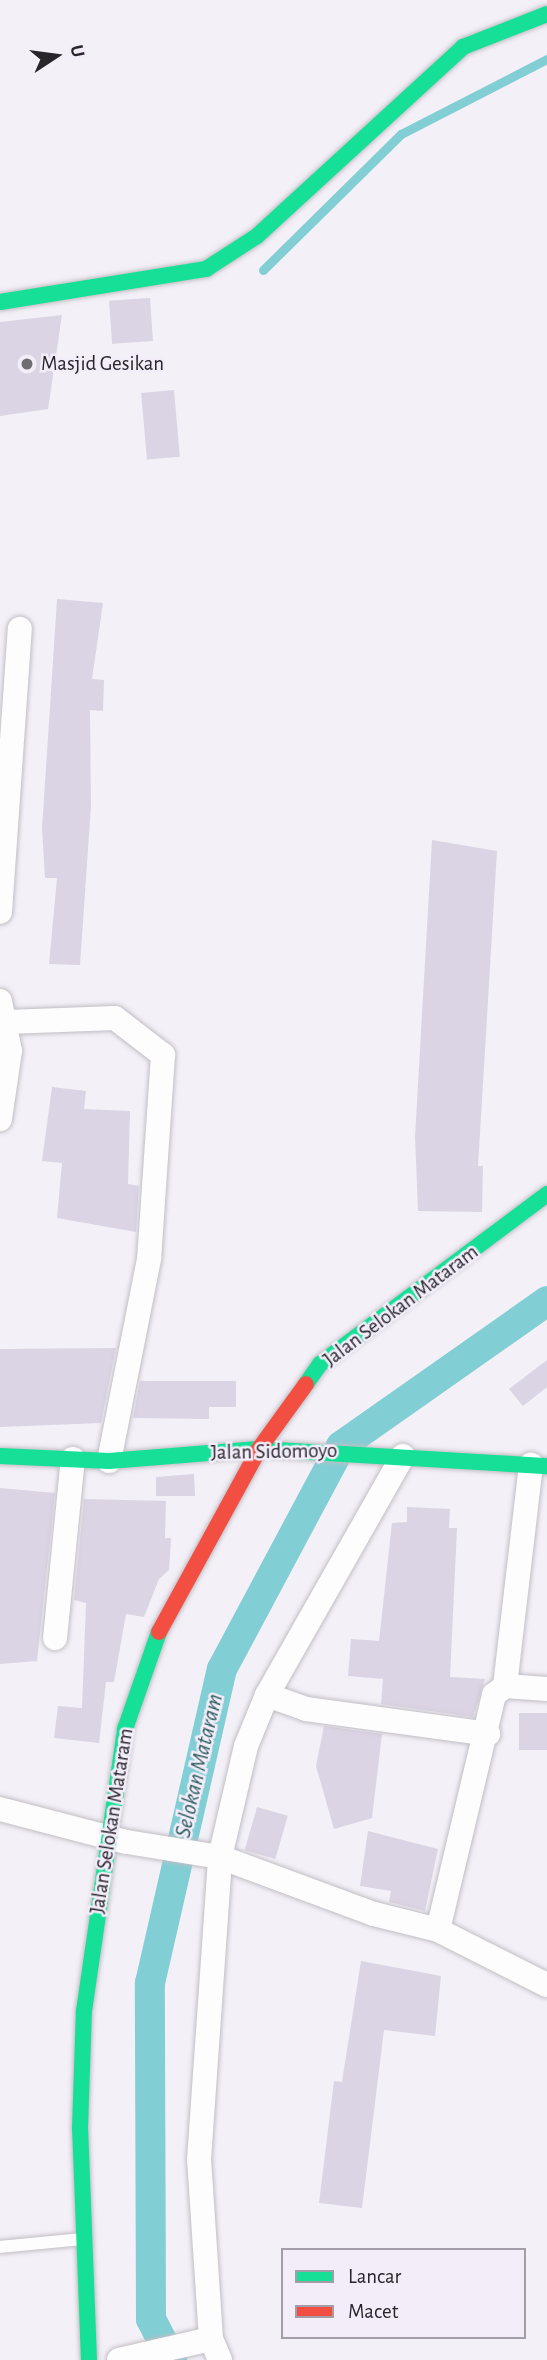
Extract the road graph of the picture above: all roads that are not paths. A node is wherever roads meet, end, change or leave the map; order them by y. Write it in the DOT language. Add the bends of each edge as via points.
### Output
graph roads {
  1 [pos="547,14"];
  2 [pos="0,302"];
  3 [pos="19,629"];
  4 [pos="0,912"];
  5 [pos="3,1011"];
  6 [pos="0,1119"];
  7 [pos="547,1194"];
  8 [pos="259,1449"];
  9 [pos="403,1456"];
  10 [pos="0,1457"];
  11 [pos="73,1459"];
  12 [pos="109,1461"];
  13 [pos="539,1465"];
  14 [pos="55,1638"];
  15 [pos="505,1686"];
  16 [pos="547,1689"];
  17 [pos="267,1695"];
  18 [pos="488,1734"];
  19 [pos="0,1809"];
  20 [pos="117,1839"];
  21 [pos="219,1857"];
  22 [pos="438,1930"];
  23 [pos="547,1985"];
  24 [pos="83,2239"];
  25 [pos="0,2247"];
  26 [pos="215,2349"];
  27 [pos="89,2360"];
  28 [pos="119,2360"];
  1 -- 2 [label="street" via="454,54 267,227 206,269"];
  3 -- 4 [label="street"];
  5 -- 6 [label="street" via="10,1051"];
  5 -- 12 [label="street" via="115,1018 163,1055 149,1259"];
  7 -- 8 [label="street, Jalan Selokan Mataram" via="320,1364"];
  8 -- 9 [label="street, Jalan Sidomoyo"];
  8 -- 12 [label="street, Jalan Sidomoyo"];
  8 -- 20 [label="street, Jalan Selokan Mataram" via="159,1631 125,1729"];
  9 -- 13 [label="street, Jalan Sidomoyo"];
  9 -- 17 [label="street"];
  10 -- 11 [label="street, Jalan Sidomoyo"];
  11 -- 12 [label="street, Jalan Sidomoyo"];
  11 -- 14 [label="street"];
  13 -- 15 [label="street"];
  15 -- 16 [label="street"];
  15 -- 18 [label="street" via="494,1695"];
  17 -- 18 [label="street" via="318,1711"];
  17 -- 21 [label="street" via="246,1746"];
  18 -- 22 [label="street"];
  19 -- 20 [label="street"];
  20 -- 21 [label="street"];
  20 -- 24 [label="street, Jalan Selokan Mataram" via="84,2011"];
  21 -- 22 [label="street" via="374,1914"];
  21 -- 26 [label="street" via="199,2160"];
  22 -- 23 [label="street"];
  24 -- 25 [label="lane"];
  24 -- 27 [label="street, Jalan Selokan Mataram"];
  26 -- 28 [label="street" via="180,2345"];
}
